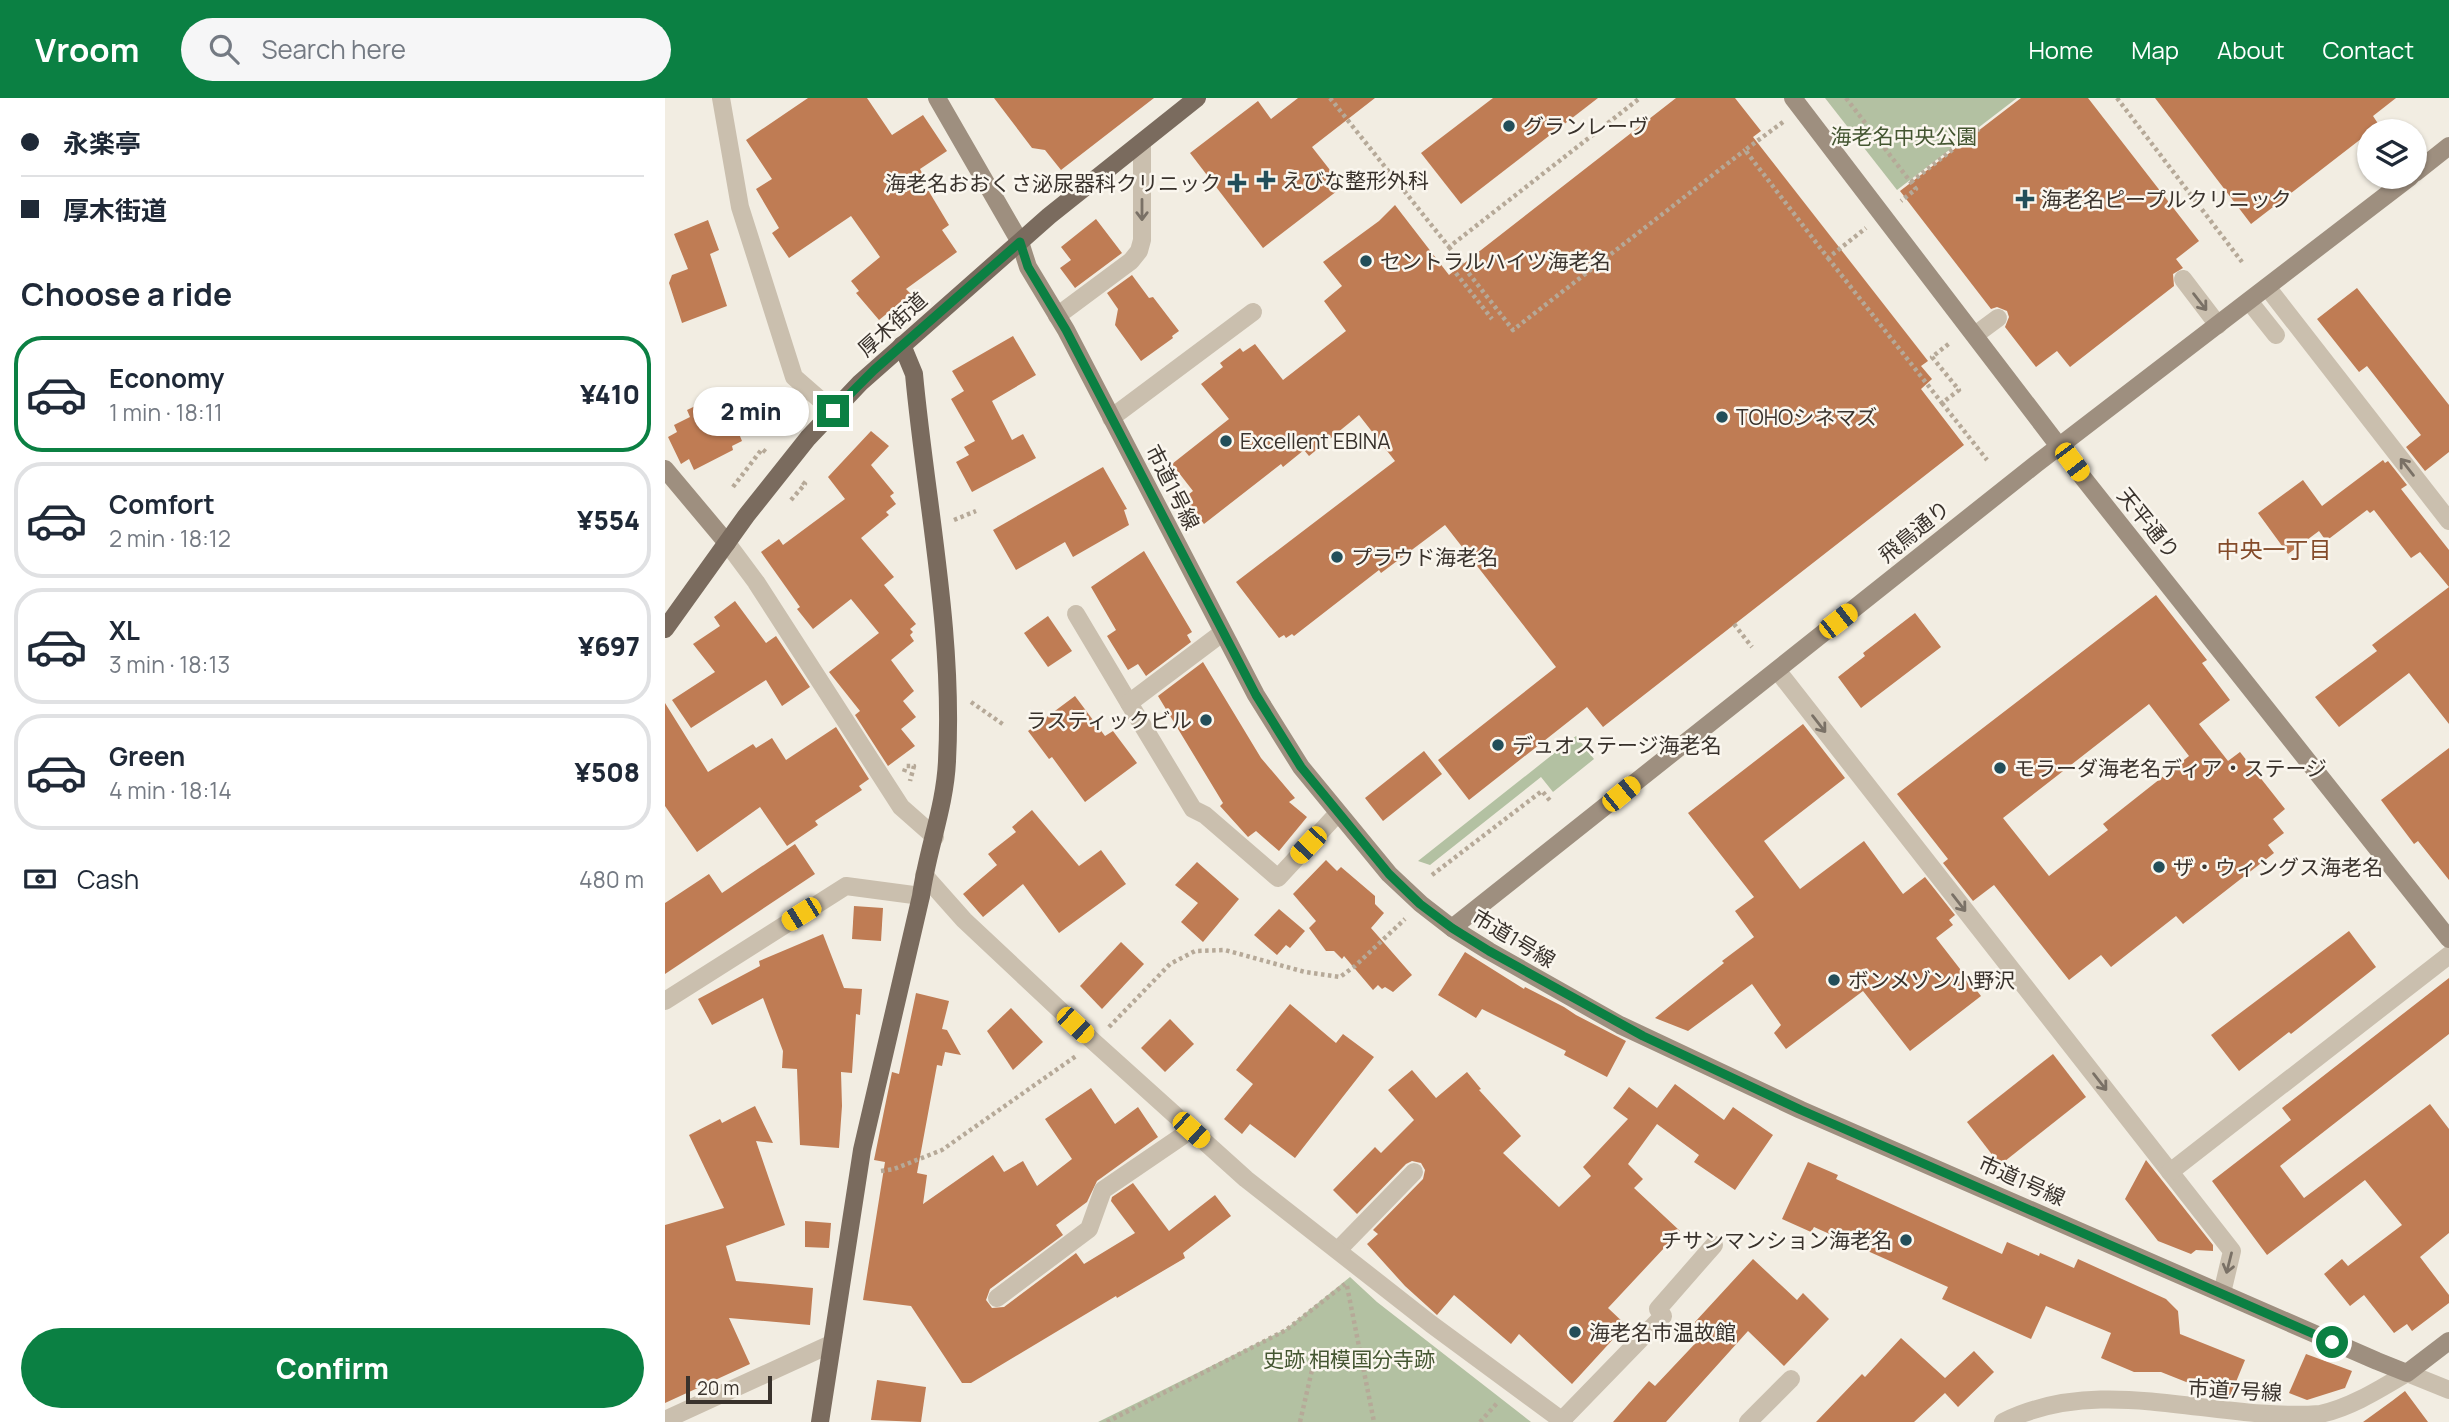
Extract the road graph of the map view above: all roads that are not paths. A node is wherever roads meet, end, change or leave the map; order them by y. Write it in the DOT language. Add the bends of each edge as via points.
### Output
graph roads {
  1 [pos="721,98"];
  2 [pos="937,98"];
  3 [pos="1197,98"];
  4 [pos="1793,98"];
  5 [pos="1142,142"];
  6 [pos="2449,146"];
  7 [pos="2427,163"];
  8 [pos="2394,189"];
  9 [pos="1020,242"];
  10 [pos="2183,279"];
  11 [pos="2267,287"];
  12 [pos="2245,304"];
  13 [pos="1252,312"];
  14 [pos="1056,316"];
  15 [pos="1998,318"];
  16 [pos="2218,325"];
  17 [pos="1975,335"];
  18 [pos="2271,339"];
  19 [pos="902,345"];
  20 [pos="833,411"];
  21 [pos="1111,418"];
  22 [pos="2059,446"];
  23 [pos="666,472"];
  24 [pos="2449,521"];
  25 [pos="727,543"];
  26 [pos="1076,614"];
  27 [pos="665,629"];
  28 [pos="1222,633"];
  29 [pos="1777,670"];
  30 [pos="1129,703"];
  31 [pos="1338,813"];
  32 [pos="935,836"];
  33 [pos="924,875"];
  34 [pos="921,896"];
  35 [pos="1452,928"];
  36 [pos="2449,939"];
  37 [pos="2449,955"];
  38 [pos="665,1001"];
  39 [pos="1191,1130"];
  40 [pos="1414,1172"];
  41 [pos="2170,1172"];
  42 [pos="1714,1245"];
  43 [pos="1338,1250"];
  44 [pos="2222,1293"];
  45 [pos="997,1298"];
  46 [pos="2449,1341"];
  47 [pos="831,1345"];
  48 [pos="2407,1373"];
  49 [pos="1791,1379"];
  50 [pos="2449,1390"];
  51 [pos="665,1420"];
  52 [pos="1563,1421"];
  53 [pos="820,1422"];
  54 [pos="1748,1422"];
  55 [pos="2003,1422"];
  1 -- 20 [label="street" via="740,206 794,377"];
  2 -- 9 [label="street, 市道1号線"];
  3 -- 5 [label="main road, 厚木街道"];
  4 -- 17 [label="street, 天平通り"];
  5 -- 9 [label="main road, 厚木街道"];
  5 -- 14 [label="street, one-way" via="1139,251"];
  6 -- 7 [label="street"];
  8 -- 11 [label="street, 飛鳥通り"];
  9 -- 14 [label="street, 市道1号線" via="1028,267"];
  9 -- 19 [label="main road, 厚木街道"];
  10 -- 16 [label="street, one-way"];
  11 -- 12 [label="street, 飛鳥通り"];
  24 -- 11 [label="street, one-way"];
  12 -- 16 [label="street, 飛鳥通り"];
  12 -- 18 [label="street"];
  13 -- 21 [label="street"];
  14 -- 21 [label="street, 市道1号線"];
  15 -- 17 [label="street"];
  16 -- 22 [label="street, 飛鳥通り"];
  17 -- 22 [label="street, 天平通り"];
  19 -- 20 [label="main road, 厚木街道"];
  19 -- 32 [label="main road" via="914,374 949,678 947,763"];
  20 -- 25 [label="main road, 厚木街道"];
  21 -- 28 [label="street, 市道1号線"];
  22 -- 29 [label="street, 飛鳥通り"];
  22 -- 36 [label="street, 天平通り"];
  23 -- 25 [label="street"];
  25 -- 27 [label="main road, 厚木街道"];
  25 -- 32 [label="street" via="901,807"];
  26 -- 30 [label="street"];
  28 -- 30 [label="street"];
  28 -- 31 [label="street, 市道1号線" via="1301,767"];
  29 -- 35 [label="street, 飛鳥通り"];
  29 -- 41 [label="street, one-way"];
  30 -- 31 [label="street" via="1193,809 1278,878"];
  31 -- 35 [label="street, 市道1号線" via="1389,874"];
  32 -- 33 [label="main road"];
  33 -- 34 [label="main road"];
  33 -- 39 [label="street" via="964,920"];
  34 -- 38 [label="street" via="846,886"];
  34 -- 47 [label="main road" via="859,1168"];
  35 -- 44 [label="street, 市道1号線" via="1620,1025 1723,1075"];
  37 -- 41 [label="street"];
  39 -- 43 [label="street"];
  39 -- 45 [label="street" via="1103,1190 1089,1229"];
  40 -- 43 [label="street"];
  41 -- 44 [label="street, one-way" via="2232,1251"];
  42 -- 52 [label="street" via="1658,1309 1663,1316"];
  43 -- 52 [label="street"];
  44 -- 48 [label="street, 市道1号線"];
  46 -- 48 [label="street, 市道7号線"];
  47 -- 51 [label="street"];
  47 -- 53 [label="main road"];
  48 -- 50 [label="street, 市道1号線"];
  48 -- 55 [label="street, 市道7号線" via="2367,1396 2321,1414 2269,1417 2130,1402 2069,1402"];
  49 -- 54 [label="street"];
}
